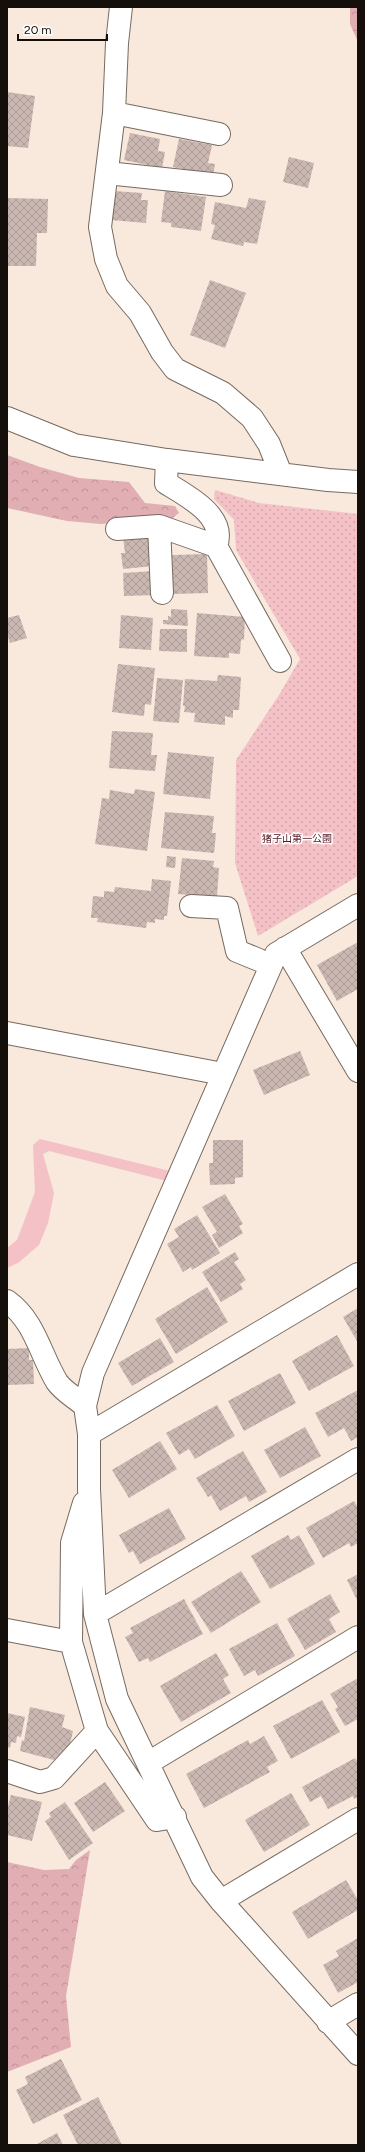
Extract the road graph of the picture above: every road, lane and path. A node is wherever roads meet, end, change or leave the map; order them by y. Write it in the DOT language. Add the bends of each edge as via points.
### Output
graph roads {
  1 [pos="121,7"];
  2 [pos="114,113"];
  3 [pos="219,134"];
  4 [pos="107,173"];
  5 [pos="221,185"];
  6 [pos="7,418"];
  7 [pos="167,460"];
  8 [pos="281,474"];
  9 [pos="358,482"];
  10 [pos="159,526"];
  11 [pos="117,529"];
  12 [pos="216,546"];
  13 [pos="162,593"];
  14 [pos="280,661"];
  15 [pos="358,905"];
  16 [pos="191,906"];
  17 [pos="286,948"];
  18 [pos="259,959"];
  19 [pos="7,1033"];
  20 [pos="358,1071"];
  21 [pos="223,1074"];
  22 [pos="358,1274"];
  23 [pos="7,1301"];
  24 [pos="85,1406"];
  25 [pos="89,1434"];
  26 [pos="358,1459"];
  27 [pos="89,1489"];
  28 [pos="95,1614"];
  29 [pos="7,1630"];
  30 [pos="358,1637"];
  31 [pos="71,1642"];
  32 [pos="97,1731"];
  33 [pos="148,1763"];
  34 [pos="7,1771"];
  35 [pos="175,1818"];
  36 [pos="358,1819"];
  37 [pos="221,1901"];
  38 [pos="358,2004"];
  39 [pos="328,2022"];
  40 [pos="358,2054"];
  1 -- 2 [label="street"];
  2 -- 3 [label="street"];
  2 -- 4 [label="street"];
  4 -- 5 [label="street"];
  4 -- 8 [label="street" via="100,226 106,259 117,286 140,313 162,352 175,369 223,393 252,418 269,444"];
  6 -- 7 [label="street" via="74,445"];
  7 -- 8 [label="street"];
  7 -- 12 [label="street" via="166,483 189,497 209,514 220,536"];
  8 -- 9 [label="street"];
  10 -- 11 [label="street"];
  10 -- 12 [label="street"];
  10 -- 13 [label="street"];
  12 -- 14 [label="street"];
  15 -- 17 [label="street"];
  16 -- 18 [label="street" via="228,908 237,951"];
  17 -- 18 [label="street"];
  17 -- 20 [label="street"];
  18 -- 21 [label="street"];
  19 -- 21 [label="street"];
  21 -- 24 [label="street" via="93,1373"];
  22 -- 25 [label="street"];
  23 -- 24 [label="street" via="15,1306 31,1326 58,1383"];
  24 -- 25 [label="street"];
  25 -- 27 [label="street"];
  26 -- 28 [label="street"];
  27 -- 28 [label="street"];
  27 -- 31 [label="street" via="72,1544"];
  28 -- 33 [label="street" via="117,1699"];
  29 -- 31 [label="street"];
  30 -- 33 [label="street"];
  31 -- 32 [label="street"];
  32 -- 34 [label="street" via="54,1778 40,1782"];
  32 -- 35 [label="street" via="158,1820"];
  33 -- 35 [label="street"];
  35 -- 37 [label="street" via="202,1877"];
  36 -- 37 [label="street"];
  37 -- 39 [label="street"];
  38 -- 39 [label="street"];
  39 -- 40 [label="street"];
}
